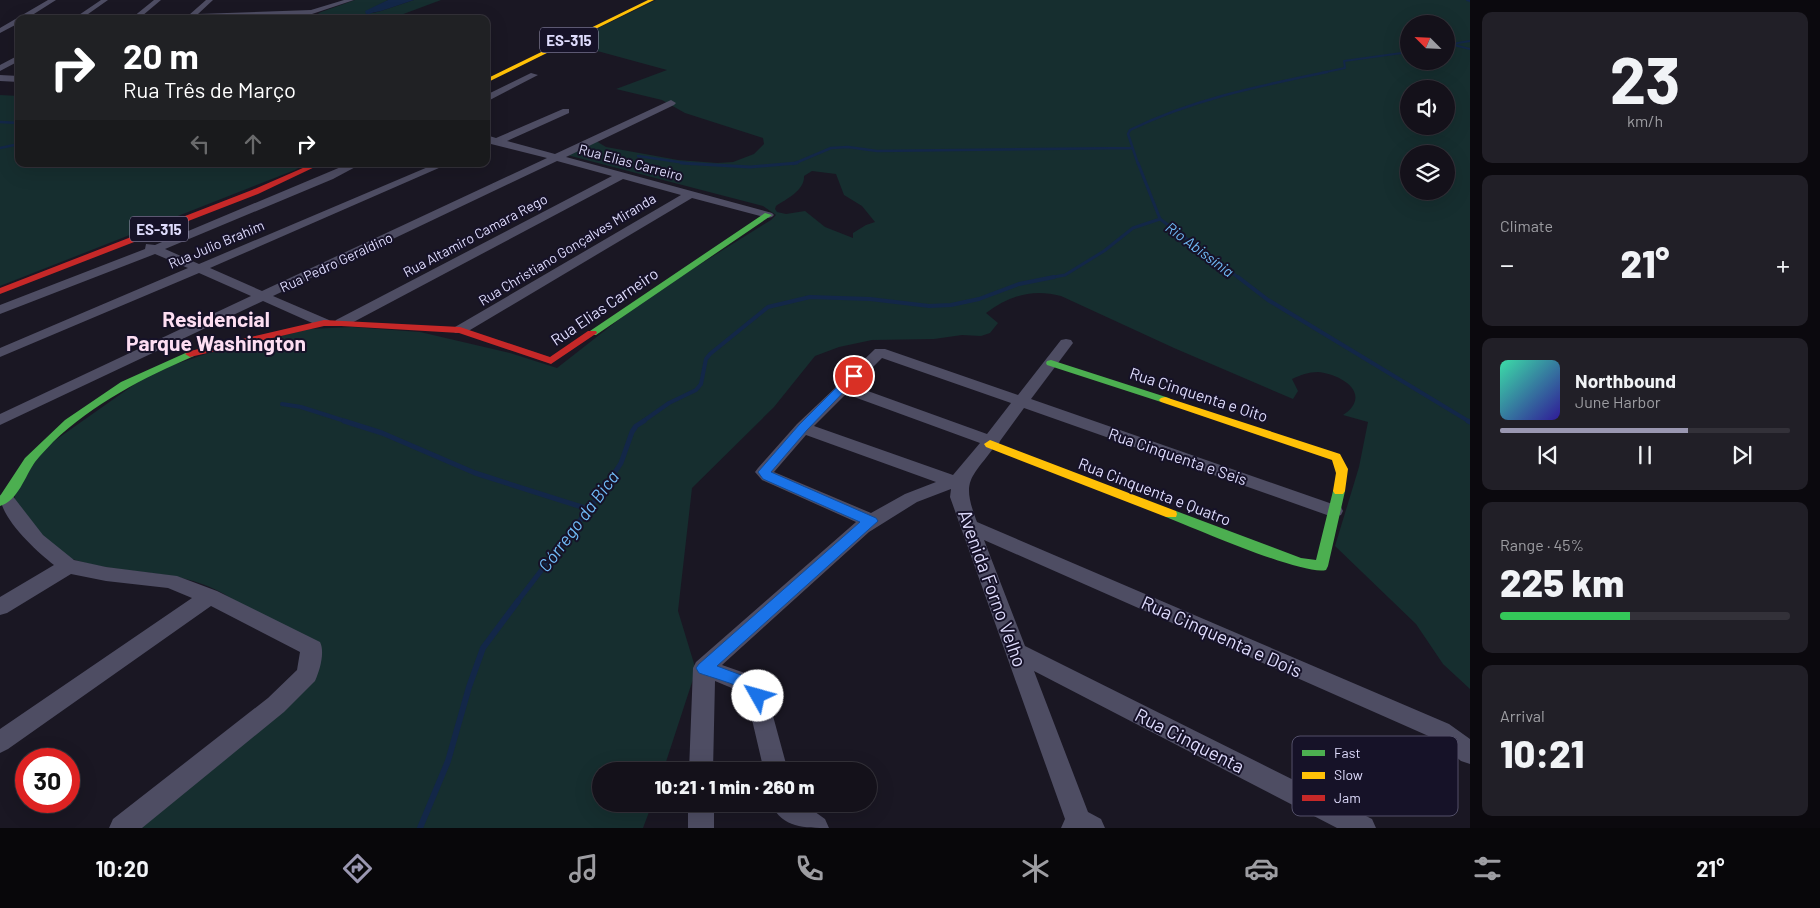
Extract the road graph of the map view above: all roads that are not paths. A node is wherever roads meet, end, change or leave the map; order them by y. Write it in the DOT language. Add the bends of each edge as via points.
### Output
graph roads {
  1 [pos="53,0"];
  2 [pos="105,0"];
  3 [pos="158,0"];
  4 [pos="210,0"];
  5 [pos="351,0"];
  6 [pos="652,0"];
  7 [pos="256,7"];
  8 [pos="307,12"];
  9 [pos="28,15"];
  10 [pos="82,15"];
  11 [pos="139,15"];
  12 [pos="192,15"];
  13 [pos="248,15"];
  14 [pos="262,15"];
  15 [pos="15,22"];
  16 [pos="15,23"];
  17 [pos="0,24"];
  18 [pos="0,31"];
  19 [pos="15,61"];
  20 [pos="0,74"];
  21 [pos="15,74"];
  22 [pos="534,76"];
  23 [pos="490,79"];
  24 [pos="490,97"];
  25 [pos="671,103"];
  26 [pos="566,111"];
  27 [pos="490,139"];
  28 [pos="497,141"];
  29 [pos="490,144"];
  30 [pos="557,157"];
  31 [pos="310,167"];
  32 [pos="350,167"];
  33 [pos="436,167"];
  34 [pos="622,175"];
  35 [pos="690,194"];
  36 [pos="768,215"];
  37 [pos="132,240"];
  38 [pos="154,249"];
  39 [pos="198,268"];
  40 [pos="0,291"];
  41 [pos="262,297"];
  42 [pos="0,310"];
  43 [pos="324,323"];
  44 [pos="341,323"];
  45 [pos="460,330"];
  46 [pos="1066,343"];
  47 [pos="0,353"];
  48 [pos="1051,363"];
  49 [pos="842,388"];
  50 [pos="1022,401"];
  51 [pos="0,420"];
  52 [pos="803,428"];
  53 [pos="991,443"];
  54 [pos="958,481"];
  55 [pos="3,500"];
  56 [pos="1334,510"];
  57 [pos="872,521"];
  58 [pos="970,526"];
  59 [pos="68,566"];
  60 [pos="210,596"];
  61 [pos="0,607"];
  62 [pos="1017,652"];
  63 [pos="704,668"];
  64 [pos="1448,736"];
  65 [pos="0,742"];
  66 [pos="1458,744"];
  67 [pos="1470,753"];
  68 [pos="701,762"];
  69 [pos="774,762"];
  70 [pos="1292,792"];
  71 [pos="701,812"];
  72 [pos="795,812"];
  73 [pos="1339,816"];
  74 [pos="1082,825"];
  75 [pos="122,828"];
  76 [pos="701,828"];
  77 [pos="816,828"];
  78 [pos="1363,828"];
  1 -- 9 [label="street"];
  2 -- 10 [label="street"];
  3 -- 11 [label="street"];
  4 -- 12 [label="street"];
  5 -- 8 [label="street"];
  6 -- 23 [label="street, ES-315"];
  7 -- 13 [label="street"];
  8 -- 14 [label="street"];
  15 -- 17 [label="street"];
  16 -- 18 [label="street"];
  19 -- 20 [label="street"];
  20 -- 21 [label="street"];
  22 -- 24 [label="street"];
  25 -- 30 [label="street, Rua Pedro Geraldino"];
  26 -- 28 [label="street"];
  27 -- 28 [label="street, Rua Elias Carreiro"];
  28 -- 29 [label="street"];
  28 -- 30 [label="street, Rua Elias Carreiro"];
  30 -- 34 [label="street, Rua Elias Carreiro"];
  30 -- 41 [label="street, Rua Pedro Geraldino"];
  31 -- 37 [label="street, ES-315"];
  32 -- 38 [label="street"];
  33 -- 39 [label="street, Rua Julio Brahim"];
  34 -- 35 [label="street, Rua Elias Carreiro"];
  34 -- 44 [label="street, Rua Altamiro Camara Rego"];
  35 -- 36 [label="street, Rua Elias Carreiro"];
  35 -- 45 [label="street, Rua Christiano Gonçalves Miranda"];
  36 -- 45 [label="street, Rua Elias Carneiro" via="551,361"];
  37 -- 38 [label="street"];
  37 -- 40 [label="street, ES-315"];
  38 -- 39 [label="street"];
  38 -- 42 [label="street"];
  39 -- 41 [label="street"];
  39 -- 47 [label="street, Rua Julio Brahim"];
  41 -- 43 [label="street"];
  41 -- 51 [label="street, Rua Pedro Geraldino"];
  43 -- 44 [label="street, Rua Elias Carneiro"];
  43 -- 55 [label="street, Rua Elias Carneiro" via="210,348 146,372 116,388 72,420 32,457"];
  44 -- 45 [label="street, Rua Elias Carneiro"];
  46 -- 48 [label="street"];
  48 -- 50 [label="street"];
  48 -- 56 [label="street, Rua Cinquenta e Oito" via="1336,456 1343,473"];
  49 -- 50 [label="street, Rua Cinquenta e Seis" via="880,352"];
  49 -- 52 [label="street"];
  49 -- 53 [label="street"];
  50 -- 53 [label="street"];
  50 -- 56 [label="street, Rua Cinquenta e Seis"];
  52 -- 54 [label="street"];
  52 -- 57 [label="street" via="764,472"];
  53 -- 54 [label="street"];
  53 -- 56 [label="street, Rua Cinquenta e Quatro" via="1309,566 1321,566"];
  54 -- 57 [label="street" via="911,498"];
  54 -- 58 [label="street, Avenida Forno Velho" via="959,497"];
  55 -- 59 [label="street" via="36,540"];
  57 -- 63 [label="street"];
  58 -- 62 [label="street, Avenida Forno Velho"];
  58 -- 64 [label="street, Rua Cinquenta e Dois"];
  59 -- 60 [label="street" via="170,581"];
  59 -- 61 [label="street"];
  60 -- 65 [label="street"];
  60 -- 75 [label="street" via="312,648 307,674 276,705"];
  62 -- 70 [label="street, Rua Cinquenta"];
  62 -- 74 [label="street, Avenida Forno Velho"];
  63 -- 68 [label="street"];
  63 -- 69 [label="street" via="756,690"];
  66 -- 67 [label="street, Rua Cinquenta e Dois"];
  71 -- 76 [label="street"];
  72 -- 77 [label="street"];
  73 -- 78 [label="street, Rua Cinquenta"];
}
